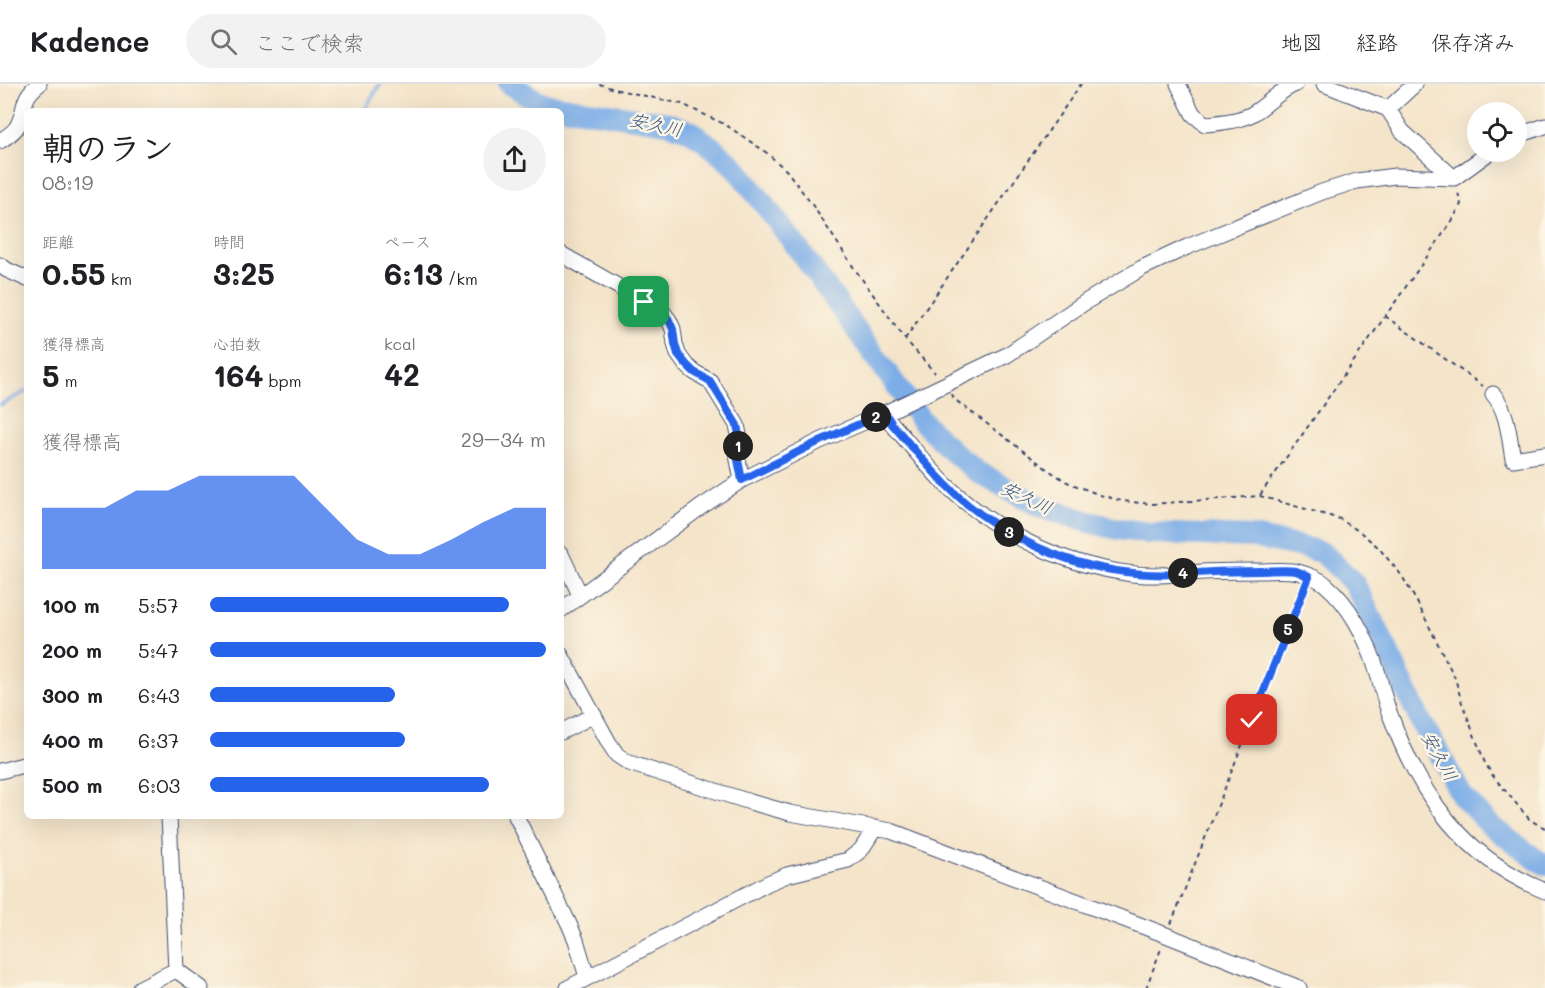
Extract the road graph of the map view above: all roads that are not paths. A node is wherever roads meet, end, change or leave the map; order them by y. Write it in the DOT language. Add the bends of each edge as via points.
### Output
graph roads {
  1 [pos="39,84"];
  2 [pos="1178,84"];
  3 [pos="1296,84"];
  4 [pos="1324,84"];
  5 [pos="1415,84"];
  6 [pos="1388,109"];
  7 [pos="1545,126"];
  8 [pos="1527,132"];
  9 [pos="0,141"];
  10 [pos="1476,162"];
  11 [pos="1454,178"];
  12 [pos="564,256"];
  13 [pos="0,265"];
  14 [pos="24,278"];
  15 [pos="1493,394"];
  16 [pos="885,413"];
  17 [pos="1545,454"];
  18 [pos="742,480"];
  19 [pos="564,560"];
  20 [pos="580,595"];
  21 [pos="564,608"];
  22 [pos="564,660"];
  23 [pos="594,715"];
  24 [pos="564,730"];
  25 [pos="24,765"];
  26 [pos="0,771"];
  27 [pos="169,819"];
  28 [pos="518,819"];
  29 [pos="875,828"];
  30 [pos="1545,891"];
  31 [pos="176,970"];
  32 [pos="587,977"];
  33 [pos="140,988"];
  34 [pos="201,988"];
  35 [pos="568,988"];
  36 [pos="1299,988"];
  1 -- 9 [label="street" via="28,95 18,127"];
  2 -- 3 [label="street" via="1193,114 1205,124 1251,114 1286,87"];
  4 -- 6 [label="street"];
  5 -- 6 [label="street"];
  6 -- 11 [label="street" via="1402,131"];
  7 -- 8 [label="street"];
  10 -- 11 [label="street"];
  11 -- 16 [label="street" via="1395,176 1357,181 1187,247 1142,268 1007,354"];
  12 -- 18 [label="street" via="663,312 673,329 678,354 694,372 710,381 737,425"];
  13 -- 14 [label="street"];
  15 -- 17 [label="street" via="1503,409 1513,459"];
  16 -- 18 [label="street"];
  16 -- 30 [label="street" via="966,503 999,527 1065,559 1154,575 1297,571 1325,583 1350,611 1365,639 1407,755 1442,815 1483,855"];
  18 -- 20 [label="street"];
  19 -- 20 [label="street"];
  20 -- 21 [label="street"];
  22 -- 23 [label="street"];
  23 -- 24 [label="street"];
  23 -- 29 [label="street" via="617,755 628,763 790,813"];
  25 -- 26 [label="street"];
  27 -- 31 [label="street"];
  28 -- 32 [label="street" via="562,907"];
  29 -- 32 [label="street" via="861,850 848,860 768,883"];
  29 -- 36 [label="street"];
  31 -- 33 [label="street"];
  31 -- 34 [label="street"];
  32 -- 35 [label="street"];
}
